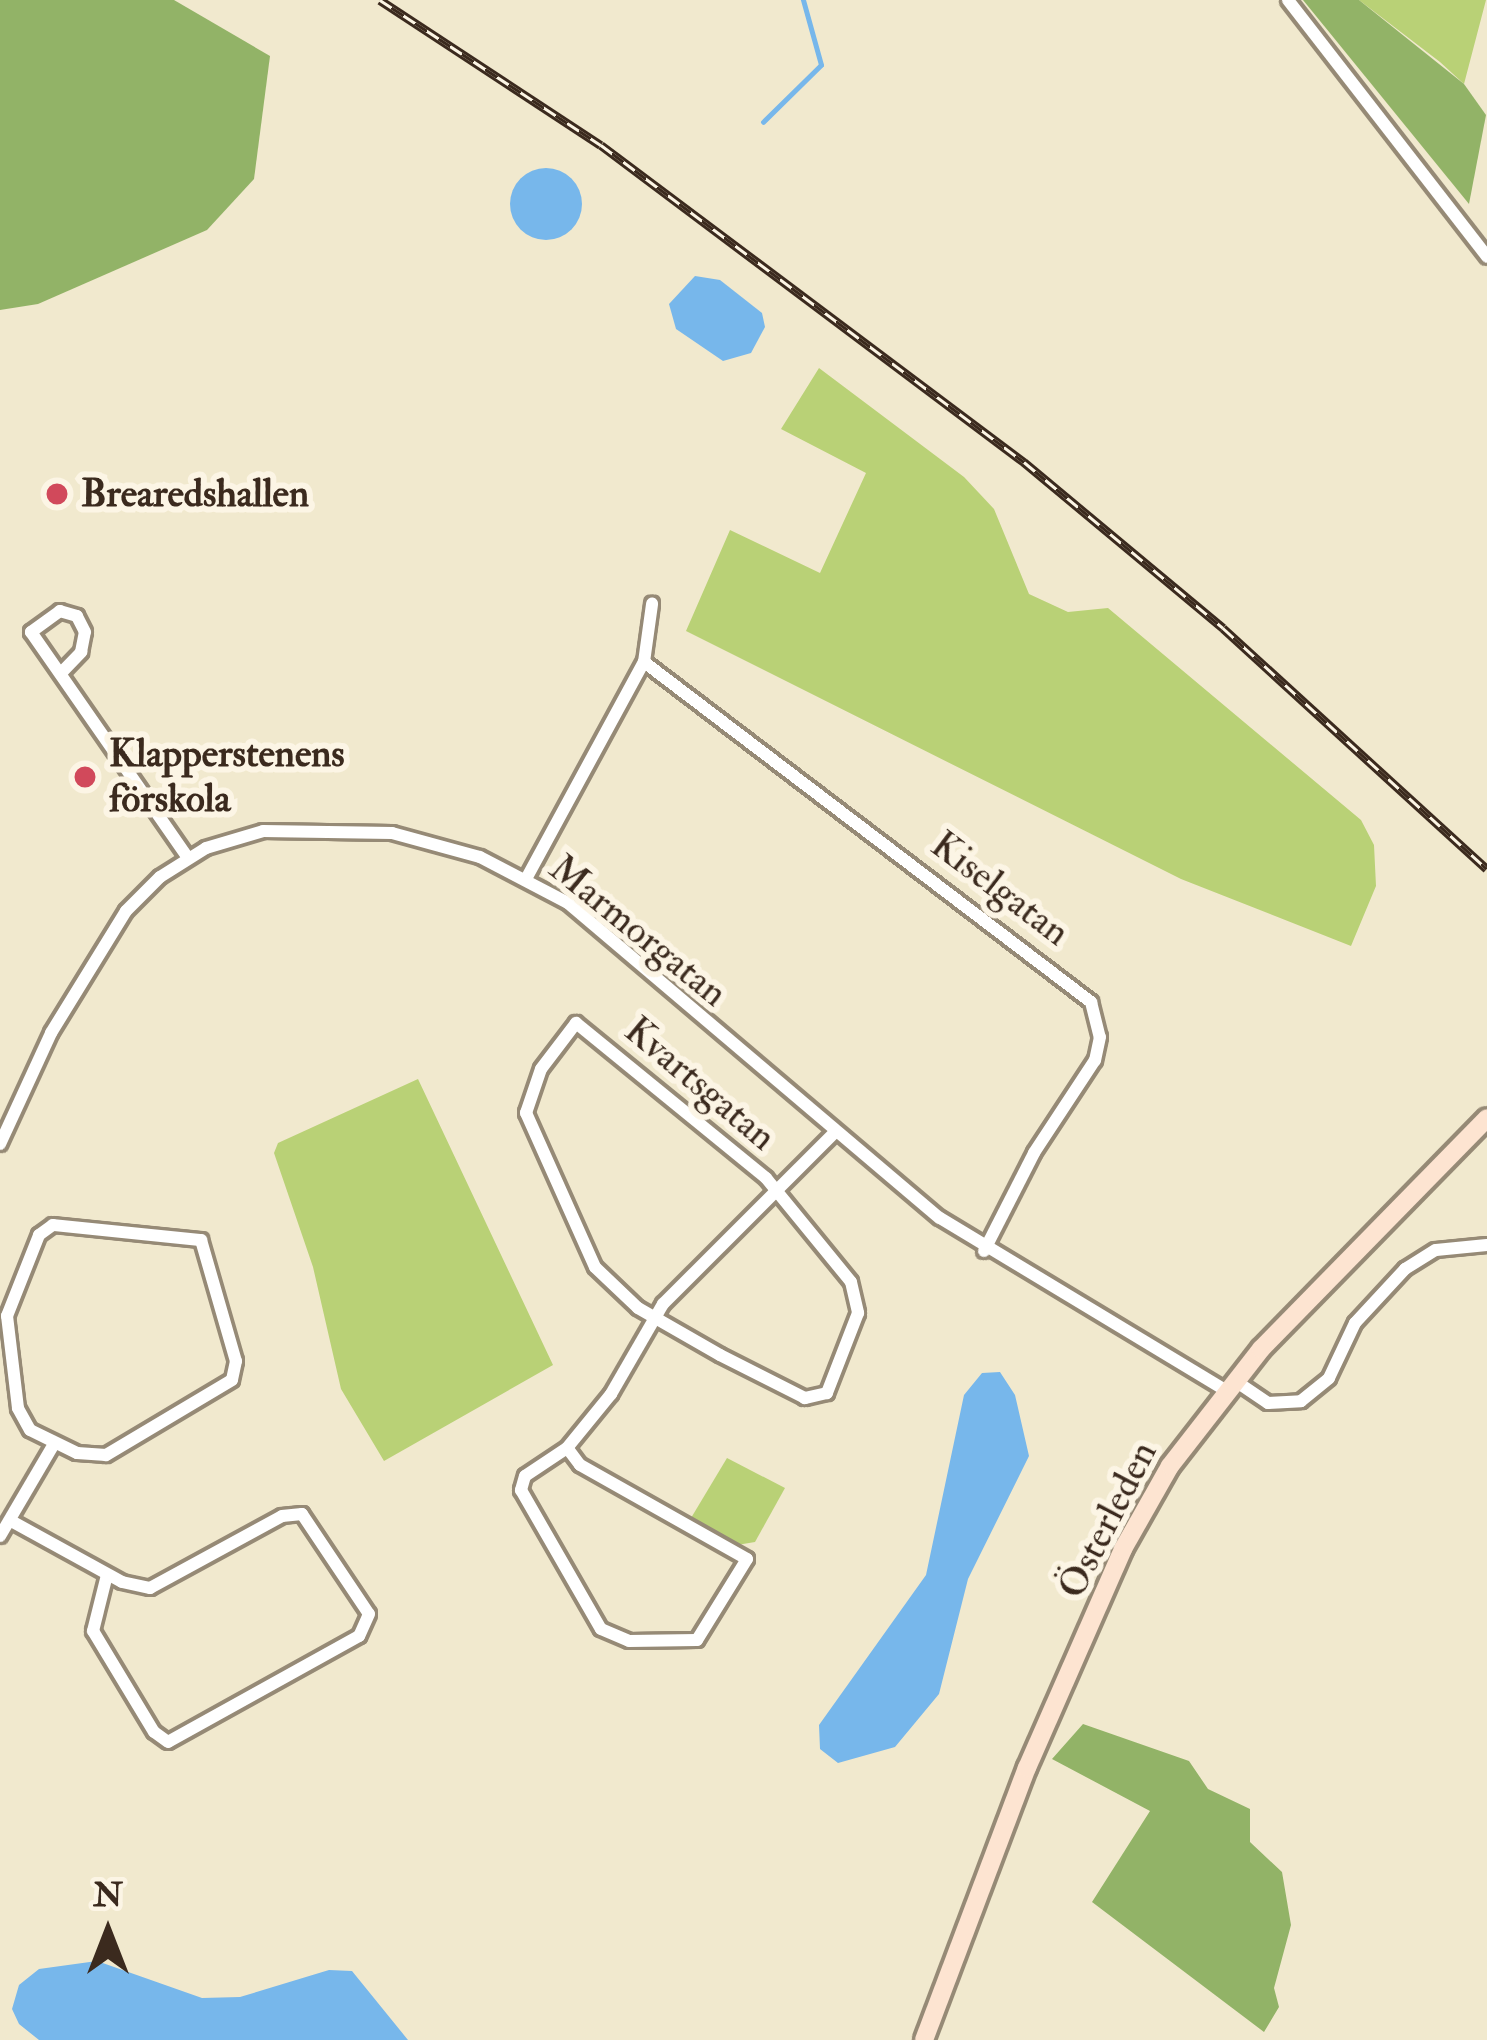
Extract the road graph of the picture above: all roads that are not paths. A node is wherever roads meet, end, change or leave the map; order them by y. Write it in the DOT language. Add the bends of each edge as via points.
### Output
graph roads {
  1 [pos="1288,0"];
  2 [pos="1487,256"];
  3 [pos="652,604"];
  4 [pos="644,662"];
  5 [pos="62,673"];
  6 [pos="188,858"];
  7 [pos="526,879"];
  8 [pos="1487,1118"];
  9 [pos="834,1133"];
  10 [pos="0,1144"];
  11 [pos="776,1190"];
  12 [pos="1487,1245"];
  13 [pos="984,1251"];
  14 [pos="652,1317"];
  15 [pos="1229,1385"];
  16 [pos="54,1444"];
  17 [pos="567,1448"];
  18 [pos="13,1522"];
  19 [pos="0,1535"];
  20 [pos="107,1575"];
  21 [pos="924,2040"];
  1 -- 2 [label="street"];
  3 -- 4 [label="street"];
  4 -- 7 [label="street"];
  4 -- 13 [label="street, Kiselgatan" via="1091,1002 1100,1037 1095,1060 1034,1153"];
  5 -- 5 [label="street" via="31,632 60,610 77,616 81,652"];
  5 -- 6 [label="street"];
  6 -- 7 [label="street, Marmorgatan" via="262,831 353,828 449,846"];
  6 -- 10 [label="street, Marmorgatan" via="140,893 112,932 51,1033"];
  7 -- 9 [label="street, Marmorgatan" via="610,937"];
  8 -- 15 [label="main road, Österleden"];
  9 -- 11 [label="street"];
  9 -- 13 [label="street, Marmorgatan"];
  11 -- 14 [label="street"];
  11 -- 14 [label="street" via="858,1298 852,1338 827,1393 805,1397"];
  11 -- 14 [label="street, Kvartsgatan" via="584,1025 568,1025 532,1086 527,1120 595,1267"];
  12 -- 15 [label="street, Marmorgatan" via="1436,1250 1405,1269 1355,1323 1319,1390 1301,1401 1268,1403"];
  13 -- 15 [label="street, Marmorgatan"];
  14 -- 17 [label="street" via="611,1394"];
  15 -- 21 [label="main road, Österleden" via="1124,1549 1027,1768"];
  16 -- 16 [label="street" via="21,1417 7,1326 39,1235 53,1225 197,1236 236,1361 232,1380 106,1455"];
  16 -- 18 [label="street"];
  17 -- 17 [label="street" via="580,1465 747,1559 697,1640 628,1641 601,1629 519,1483"];
  18 -- 19 [label="street"];
  18 -- 20 [label="street"];
  20 -- 20 [label="street" via="162,1586 282,1516 302,1514 364,1600 367,1625 274,1687 168,1742 154,1732 93,1631"];
}
